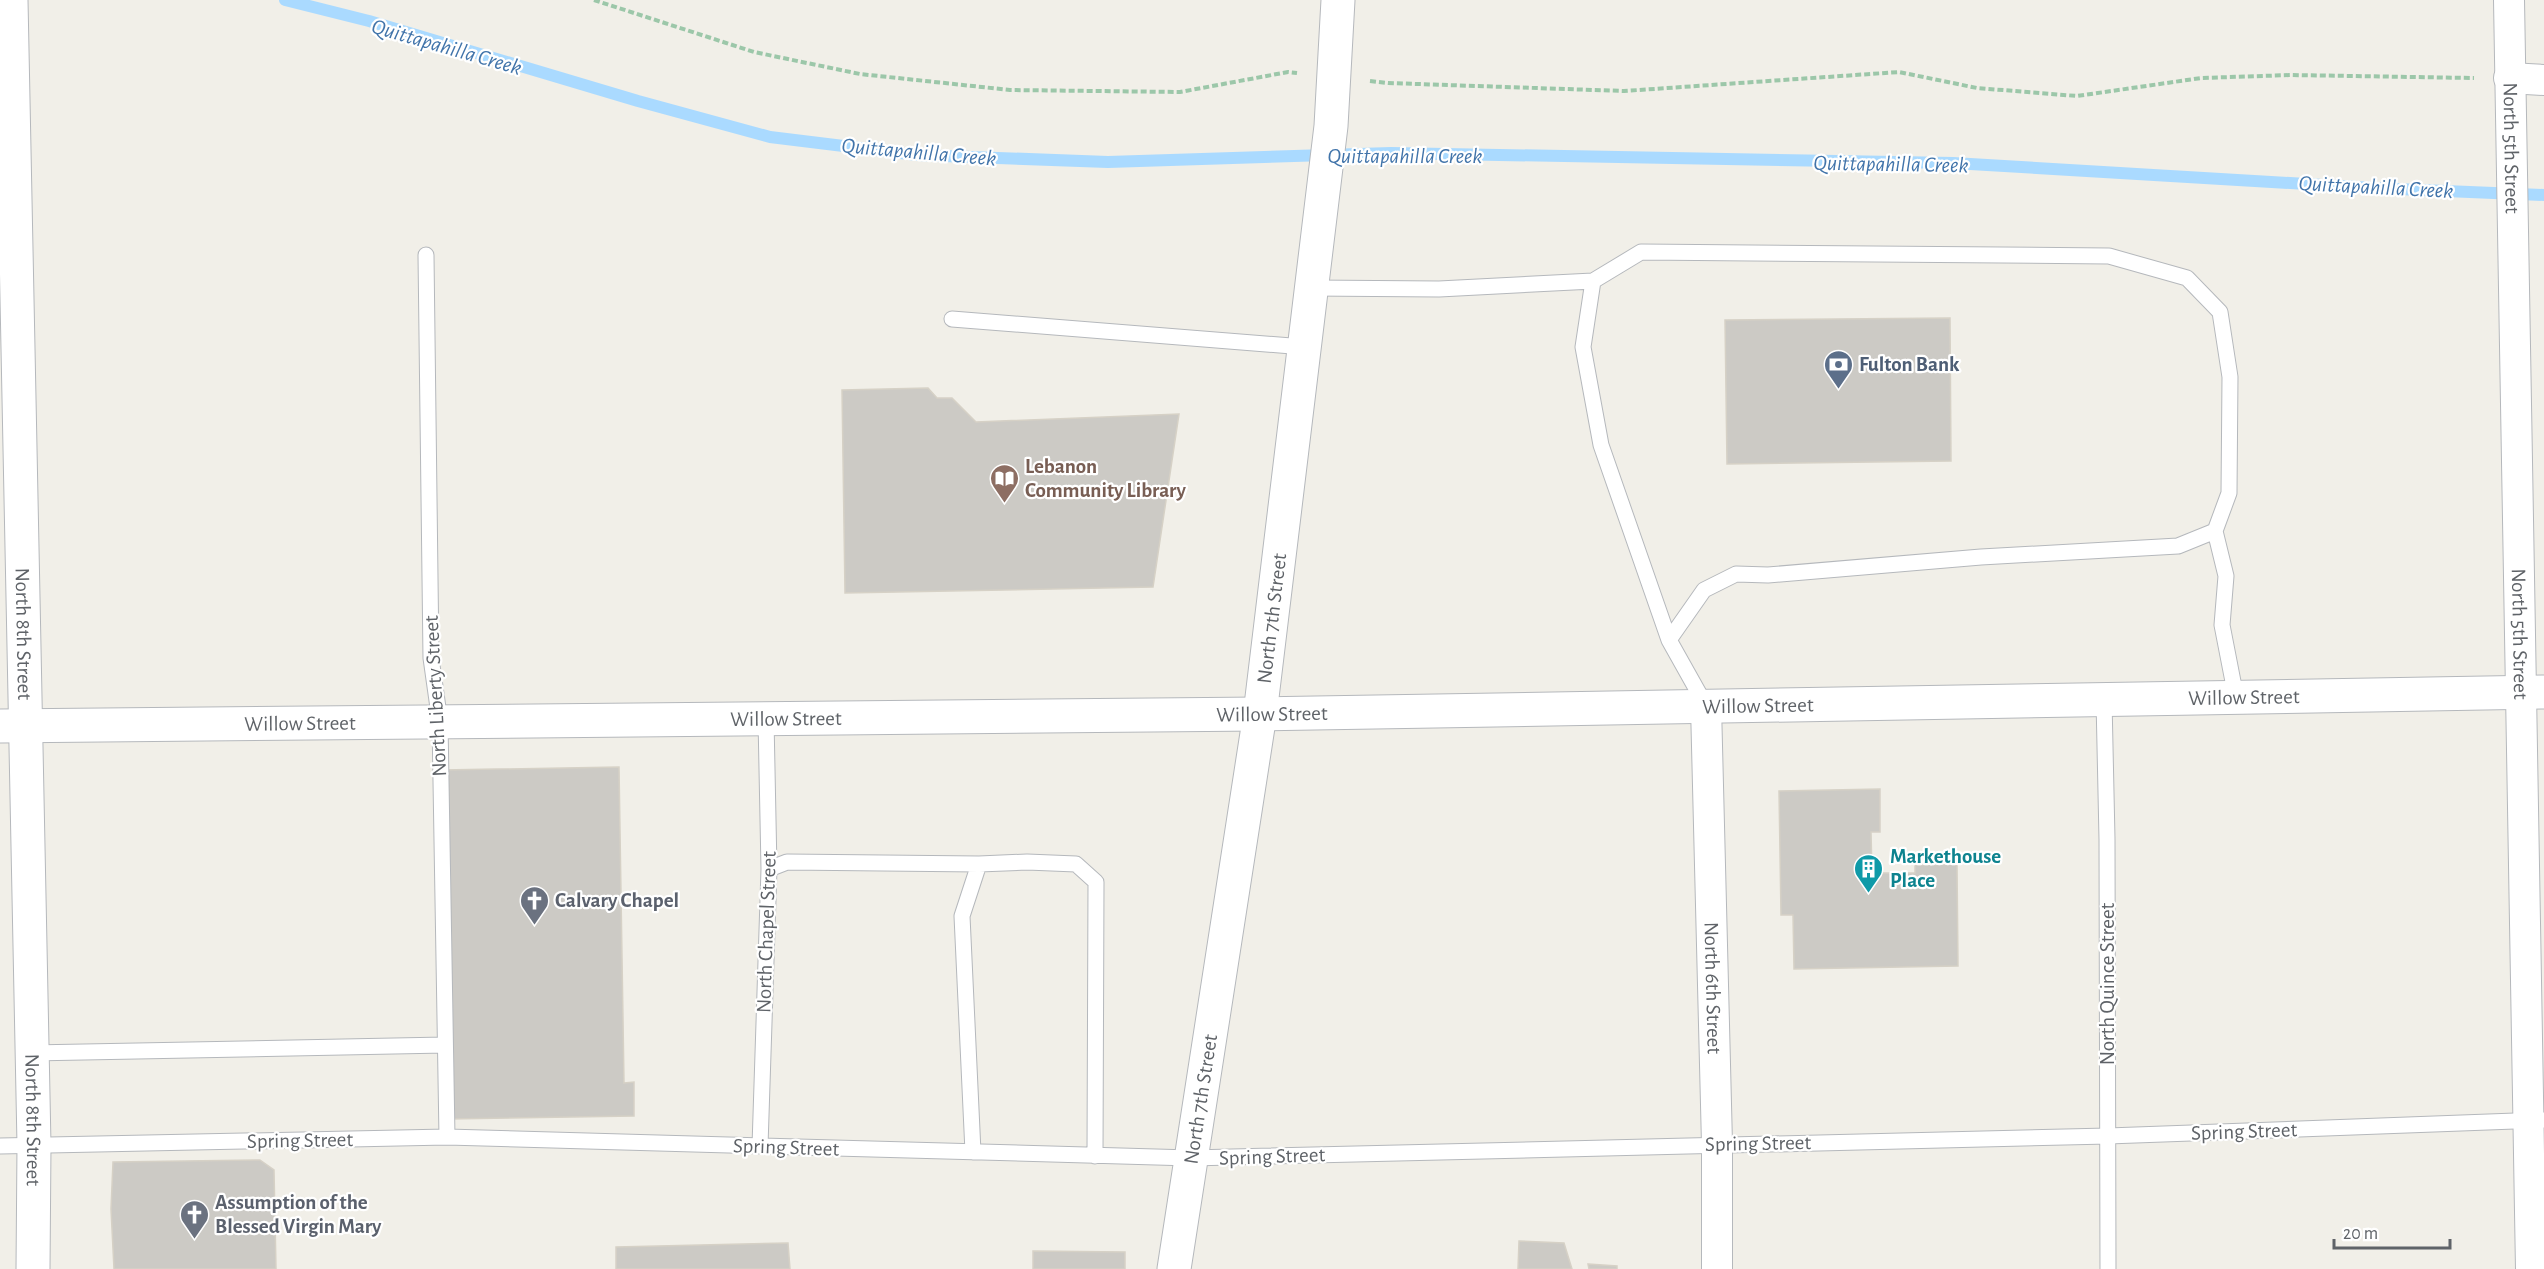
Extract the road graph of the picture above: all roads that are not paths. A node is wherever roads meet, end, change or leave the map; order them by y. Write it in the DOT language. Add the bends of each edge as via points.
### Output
graph roads {
  1 [pos="11,0"];
  2 [pos="1338,0"];
  3 [pos="2510,0"];
  4 [pos="2510,78"];
  5 [pos="2544,80"];
  6 [pos="426,255"];
  7 [pos="1593,281"];
  8 [pos="1311,288"];
  9 [pos="952,319"];
  10 [pos="1304,347"];
  11 [pos="2215,531"];
  12 [pos="1670,640"];
  13 [pos="2532,692"];
  14 [pos="2236,697"];
  15 [pos="2104,700"];
  16 [pos="1706,706"];
  17 [pos="1260,714"];
  18 [pos="766,719"];
  19 [pos="440,722"];
  20 [pos="12,726"];
  21 [pos="979,864"];
  22 [pos="769,869"];
  23 [pos="445,1045"];
  24 [pos="32,1053"];
  25 [pos="2536,1120"];
  26 [pos="2108,1136"];
  27 [pos="447,1137"];
  28 [pos="1717,1144"];
  29 [pos="34,1145"];
  30 [pos="0,1146"];
  31 [pos="760,1146"];
  32 [pos="973,1152"];
  33 [pos="1095,1156"];
  34 [pos="1191,1158"];
  35 [pos="33,1269"];
  36 [pos="1174,1269"];
  37 [pos="1717,1269"];
  38 [pos="2108,1269"];
  39 [pos="2531,1269"];
  1 -- 20 [label="street, North 8th Street"];
  2 -- 8 [label="street, North 7th Street" via="1331,126"];
  3 -- 4 [label="street, North 5th Street"];
  4 -- 5 [label="street"];
  4 -- 13 [label="street, North 5th Street" via="2512,232"];
  6 -- 19 [label="lane, North Liberty Street" via="431,658"];
  7 -- 8 [label="lane" via="1439,289"];
  7 -- 11 [label="lane" via="1641,252 2109,256 2187,278 2220,312 2230,377 2229,493"];
  7 -- 12 [label="lane" via="1583,347 1601,445"];
  8 -- 10 [label="street, North 7th Street"];
  9 -- 10 [label="lane"];
  10 -- 17 [label="street, North 7th Street"];
  11 -- 12 [label="lane" via="2178,546 1736,574 1704,590"];
  11 -- 14 [label="lane" via="2226,576 2222,625"];
  12 -- 16 [label="lane"];
  13 -- 14 [label="street, Willow Street"];
  13 -- 25 [label="street, North 5th Street"];
  14 -- 15 [label="street, Willow Street"];
  15 -- 16 [label="street, Willow Street"];
  15 -- 26 [label="lane, North Quince Street"];
  16 -- 17 [label="street, Willow Street"];
  16 -- 28 [label="street, North 6th Street"];
  17 -- 18 [label="street, Willow Street"];
  17 -- 34 [label="street, North 7th Street"];
  18 -- 19 [label="street, Willow Street"];
  18 -- 22 [label="lane, North Chapel Street"];
  19 -- 20 [label="street, Willow Street"];
  19 -- 23 [label="lane, North Liberty Street"];
  20 -- 24 [label="street, North 8th Street"];
  21 -- 22 [label="lane" via="787,862"];
  21 -- 32 [label="lane" via="962,916"];
  21 -- 33 [label="lane" via="1076,864 1096,882"];
  22 -- 31 [label="lane, North Chapel Street"];
  23 -- 24 [label="lane"];
  23 -- 27 [label="lane, North Liberty Street"];
  24 -- 29 [label="street, North 8th Street"];
  25 -- 26 [label="lane, Spring Street"];
  25 -- 39 [label="street, North 5th Street"];
  26 -- 28 [label="lane, Spring Street"];
  26 -- 38 [label="lane, North Quince Street"];
  27 -- 29 [label="lane, Spring Street"];
  27 -- 31 [label="lane, Spring Street"];
  28 -- 34 [label="lane, Spring Street"];
  28 -- 37 [label="street, North 6th Street"];
  29 -- 30 [label="lane, Spring Street"];
  29 -- 35 [label="street, North 8th Street"];
  31 -- 32 [label="lane, Spring Street"];
  32 -- 33 [label="lane, Spring Street"];
  33 -- 34 [label="lane, Spring Street"];
  34 -- 36 [label="street, North 7th Street"];
}
